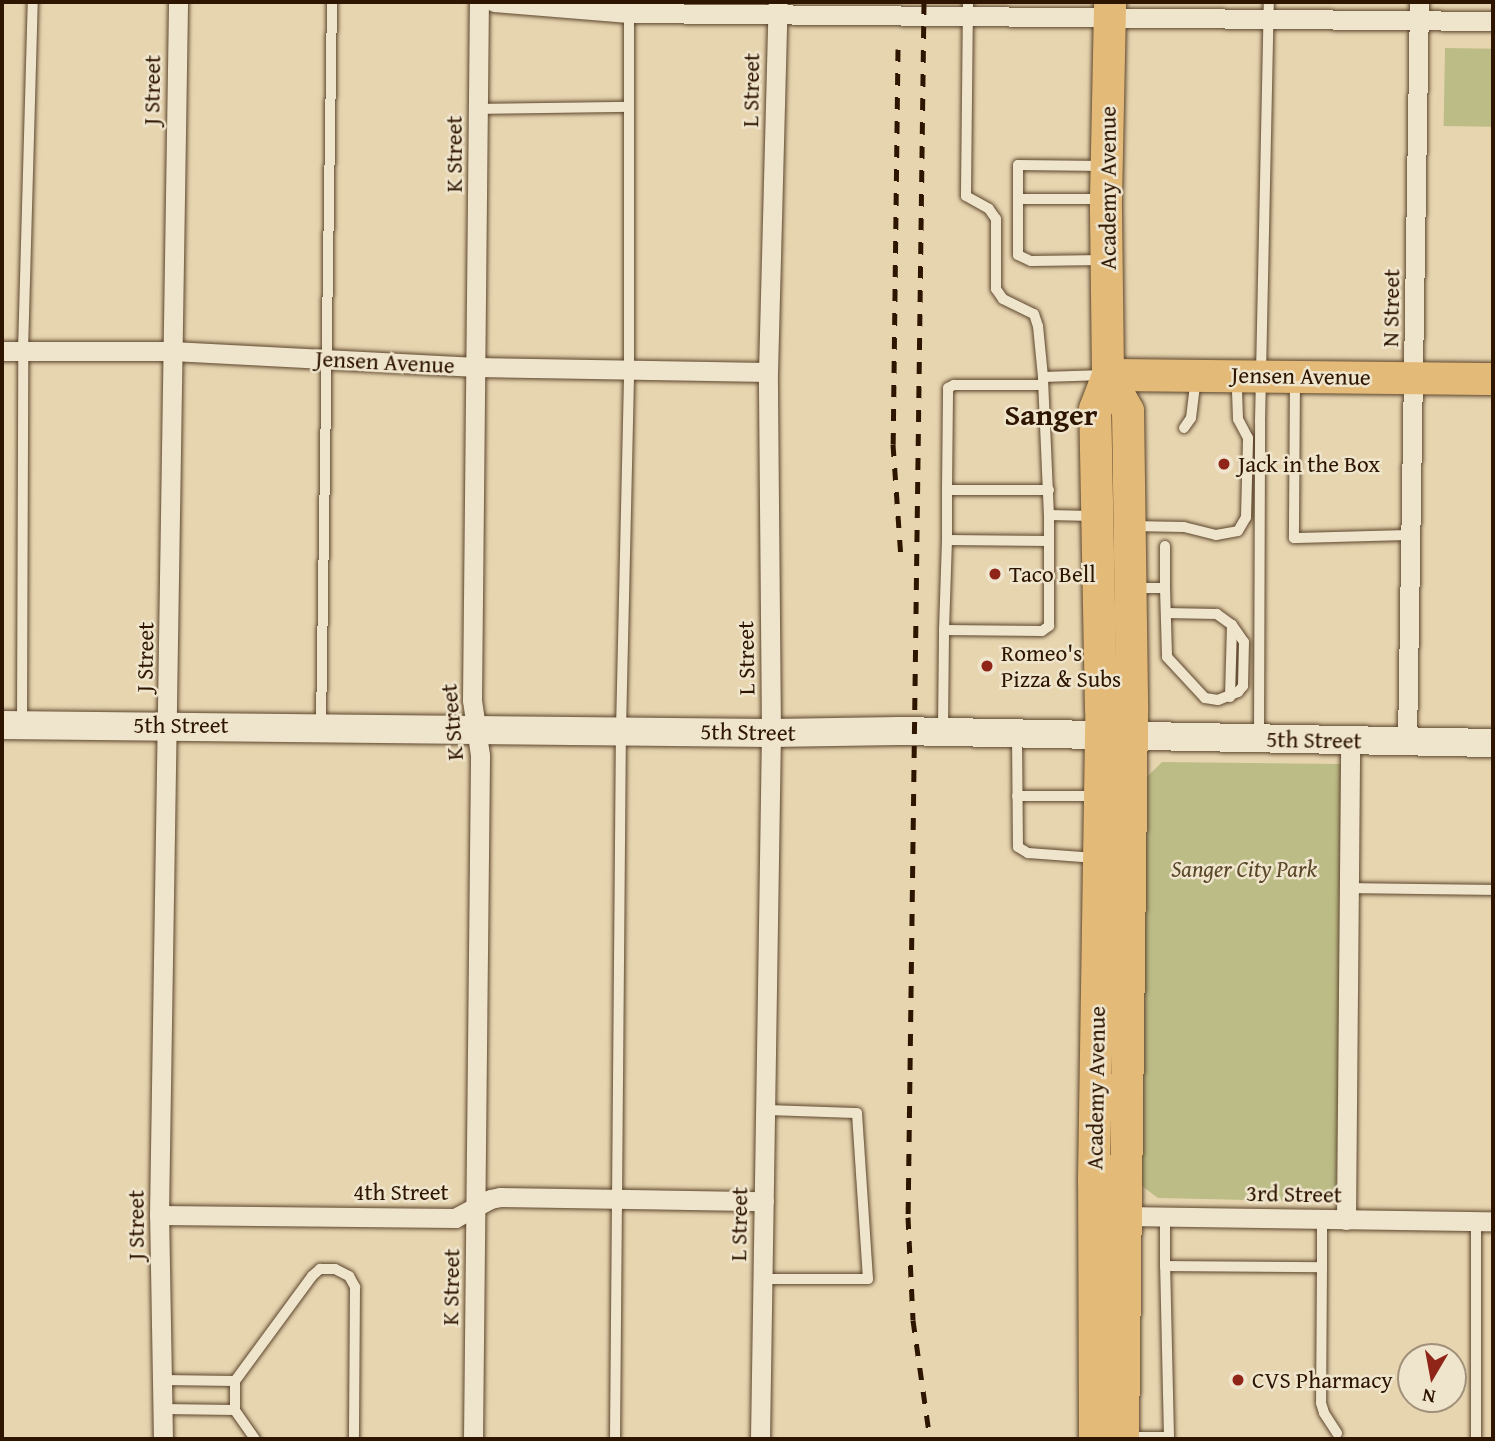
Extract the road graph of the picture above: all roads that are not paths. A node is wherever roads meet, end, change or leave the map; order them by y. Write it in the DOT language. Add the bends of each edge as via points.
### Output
graph roads {
  1 [pos="33,2"];
  2 [pos="178,2"];
  3 [pos="332,2"];
  4 [pos="479,2"];
  5 [pos="494,2"];
  6 [pos="629,7"];
  7 [pos="777,8"];
  8 [pos="969,8"];
  9 [pos="1110,9"];
  10 [pos="1269,10"];
  11 [pos="1419,11"];
  12 [pos="1493,21"];
  13 [pos="629,107"];
  14 [pos="478,109"];
  15 [pos="1107,166"];
  16 [pos="1106,198"];
  17 [pos="1018,199"];
  18 [pos="1107,260"];
  19 [pos="2,351"];
  20 [pos="23,351"];
  21 [pos="172,351"];
  22 [pos="326,359"];
  23 [pos="477,367"];
  24 [pos="629,369"];
  25 [pos="768,372"];
  26 [pos="1196,374"];
  27 [pos="1108,375"];
  28 [pos="1250,375"];
  29 [pos="1295,376"];
  30 [pos="1415,378"];
  31 [pos="1493,379"];
  32 [pos="1043,381"];
  33 [pos="1184,428"];
  34 [pos="947,491"];
  35 [pos="1049,491"];
  36 [pos="1049,515"];
  37 [pos="1096,516"];
  38 [pos="1128,526"];
  39 [pos="1411,535"];
  40 [pos="947,540"];
  41 [pos="1049,541"];
  42 [pos="1165,546"];
  43 [pos="1129,588"];
  44 [pos="1165,588"];
  45 [pos="1166,613"];
  46 [pos="944,630"];
  47 [pos="12,725"];
  48 [pos="168,725"];
  49 [pos="321,726"];
  50 [pos="477,728"];
  51 [pos="621,730"];
  52 [pos="771,733"];
  53 [pos="943,733"];
  54 [pos="1016,734"];
  55 [pos="1101,736"];
  56 [pos="1132,737"];
  57 [pos="1259,740"];
  58 [pos="1350,740"];
  59 [pos="1408,741"];
  60 [pos="1493,743"];
  61 [pos="1017,796"];
  62 [pos="1100,796"];
  63 [pos="1100,858"];
  64 [pos="1348,888"];
  65 [pos="1493,890"];
  66 [pos="1099,907"];
  67 [pos="1128,1001"];
  68 [pos="765,1110"];
  69 [pos="617,1198"];
  70 [pos="764,1201"];
  71 [pos="476,1206"];
  72 [pos="159,1215"];
  73 [pos="1109,1215"];
  74 [pos="1164,1217"];
  75 [pos="1322,1220"];
  76 [pos="1346,1220"];
  77 [pos="1485,1221"];
  78 [pos="1165,1266"];
  79 [pos="1322,1266"];
  80 [pos="763,1279"];
  81 [pos="163,1380"];
  82 [pos="235,1381"];
  83 [pos="163,1409"];
  84 [pos="234,1410"];
  85 [pos="1337,1433"];
  86 [pos="1109,1438"];
  87 [pos="163,1439"];
  88 [pos="255,1439"];
  89 [pos="354,1439"];
  90 [pos="473,1439"];
  91 [pos="615,1439"];
  92 [pos="760,1439"];
  93 [pos="1476,1439"];
  1 -- 20 [label="lane"];
  2 -- 21 [label="street, J Street"];
  3 -- 22 [label="lane"];
  4 -- 14 [label="street, K Street"];
  5 -- 6 [label="street"];
  6 -- 7 [label="street"];
  6 -- 13 [label="lane"];
  7 -- 8 [label="street"];
  7 -- 25 [label="street, L Street"];
  8 -- 9 [label="street"];
  8 -- 32 [label="lane" via="966,196 989,209 996,219 996,289 1003,299 1034,314"];
  9 -- 10 [label="street"];
  9 -- 15 [label="main road, Academy Avenue"];
  10 -- 11 [label="street"];
  10 -- 28 [label="lane"];
  11 -- 12 [label="street"];
  11 -- 30 [label="street, N Street"];
  13 -- 14 [label="lane"];
  13 -- 24 [label="lane"];
  14 -- 23 [label="street, K Street"];
  15 -- 16 [label="main road, Academy Avenue"];
  15 -- 17 [label="lane" via="1018,165"];
  16 -- 17 [label="lane"];
  16 -- 18 [label="main road, Academy Avenue"];
  17 -- 18 [label="lane" via="1018,255 1031,261"];
  18 -- 27 [label="main road, Academy Avenue"];
  19 -- 20 [label="street, Jensen Avenue"];
  20 -- 21 [label="street, Jensen Avenue"];
  20 -- 47 [label="lane"];
  21 -- 22 [label="street, Jensen Avenue"];
  21 -- 48 [label="street, J Street"];
  22 -- 23 [label="street, Jensen Avenue"];
  22 -- 49 [label="lane"];
  23 -- 24 [label="street, Jensen Avenue"];
  23 -- 50 [label="street, K Street" via="472,700"];
  24 -- 25 [label="street, Jensen Avenue"];
  24 -- 51 [label="lane"];
  25 -- 52 [label="street, L Street"];
  26 -- 27 [label="main road, Jensen Avenue"];
  26 -- 28 [label="main road, Jensen Avenue"];
  26 -- 33 [label="lane" via="1191,418"];
  27 -- 32 [label="lane"];
  27 -- 37 [label="main road, Academy Avenue" via="1095,409"];
  27 -- 38 [label="main road, Academy Avenue" via="1128,411"];
  28 -- 29 [label="main road, Jensen Avenue"];
  28 -- 38 [label="lane" via="1238,419 1248,439 1246,517 1238,531 1216,535 1184,527"];
  28 -- 57 [label="lane" via="1260,422"];
  29 -- 30 [label="main road, Jensen Avenue"];
  29 -- 39 [label="lane" via="1294,538"];
  30 -- 31 [label="main road, Jensen Avenue"];
  30 -- 39 [label="street, N Street"];
  32 -- 34 [label="lane" via="948,388"];
  32 -- 35 [label="lane"];
  34 -- 35 [label="lane"];
  34 -- 40 [label="lane"];
  35 -- 36 [label="lane"];
  36 -- 37 [label="lane"];
  36 -- 41 [label="lane"];
  37 -- 55 [label="main road, Academy Avenue"];
  38 -- 43 [label="main road, Academy Avenue"];
  39 -- 59 [label="street, N Street"];
  40 -- 41 [label="lane"];
  40 -- 46 [label="lane"];
  41 -- 46 [label="lane" via="1049,626 1042,631"];
  42 -- 44 [label="lane"];
  43 -- 44 [label="lane"];
  43 -- 56 [label="main road, Academy Avenue"];
  44 -- 45 [label="lane"];
  45 -- 45 [label="lane" via="1167,657 1205,698 1230,697 1232,625 1217,614"];
  46 -- 53 [label="lane"];
  47 -- 48 [label="street, 5th Street"];
  48 -- 49 [label="street, 5th Street"];
  48 -- 72 [label="street, J Street"];
  49 -- 50 [label="street, 5th Street"];
  50 -- 51 [label="street, 5th Street"];
  50 -- 71 [label="street, K Street"];
  51 -- 52 [label="street, 5th Street"];
  51 -- 69 [label="lane"];
  52 -- 53 [label="street, 5th Street"];
  52 -- 68 [label="street, L Street"];
  53 -- 54 [label="street, 5th Street"];
  54 -- 55 [label="street, 5th Street"];
  54 -- 61 [label="lane"];
  55 -- 56 [label="street, 5th Street"];
  55 -- 62 [label="main road, Academy Avenue"];
  56 -- 57 [label="street, 5th Street"];
  56 -- 67 [label="main road, Academy Avenue"];
  57 -- 58 [label="street, 5th Street"];
  58 -- 59 [label="street, 5th Street"];
  58 -- 64 [label="street"];
  59 -- 60 [label="street, 5th Street"];
  61 -- 62 [label="lane"];
  61 -- 63 [label="lane" via="1021,851"];
  62 -- 63 [label="main road, Academy Avenue"];
  63 -- 66 [label="main road, Academy Avenue"];
  64 -- 65 [label="lane"];
  64 -- 76 [label="street"];
  66 -- 67 [label="main road" via="1110,913 1113,968"];
  66 -- 73 [label="main road, Academy Avenue"];
  67 -- 73 [label="main road, Academy Avenue"];
  68 -- 70 [label="street, L Street"];
  68 -- 80 [label="lane" via="857,1112 868,1279"];
  69 -- 70 [label="street, 4th Street"];
  69 -- 71 [label="street, 4th Street" via="499,1197"];
  69 -- 91 [label="lane"];
  70 -- 80 [label="street, L Street"];
  71 -- 72 [label="street, 4th Street" via="455,1218"];
  71 -- 90 [label="street, K Street"];
  72 -- 81 [label="street, J Street"];
  73 -- 74 [label="street, 3rd Street"];
  73 -- 86 [label="main road, Academy Avenue"];
  74 -- 75 [label="street, 3rd Street"];
  74 -- 78 [label="lane"];
  75 -- 76 [label="street, 3rd Street"];
  75 -- 79 [label="lane"];
  76 -- 77 [label="street, 3rd Street"];
  77 -- 93 [label="lane"];
  78 -- 79 [label="lane"];
  78 -- 86 [label="lane" via="1169,1437"];
  79 -- 85 [label="lane" via="1321,1403"];
  80 -- 92 [label="street, L Street"];
  81 -- 82 [label="lane"];
  81 -- 83 [label="street, J Street"];
  82 -- 84 [label="lane"];
  82 -- 89 [label="lane" via="312,1276 320,1269 335,1269 349,1276 355,1287"];
  83 -- 84 [label="lane"];
  83 -- 87 [label="street, J Street"];
  84 -- 88 [label="lane"];
}
